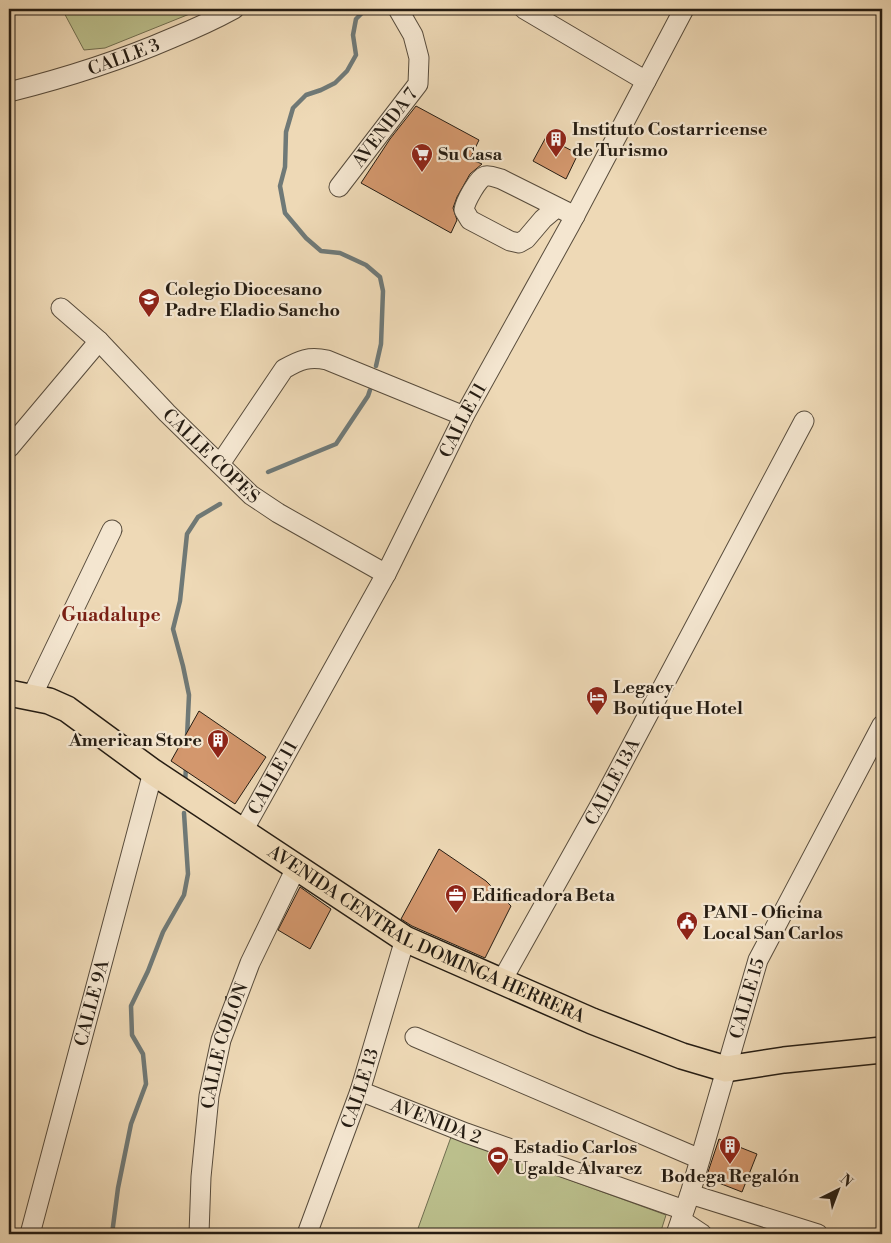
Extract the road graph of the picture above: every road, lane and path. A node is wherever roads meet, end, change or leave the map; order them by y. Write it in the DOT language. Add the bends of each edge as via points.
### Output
graph roads {
  1 [pos="234,9"];
  2 [pos="398,9"];
  3 [pos="524,9"];
  4 [pos="684,9"];
  5 [pos="646,81"];
  6 [pos="9,92"];
  7 [pos="339,188"];
  8 [pos="556,208"];
  9 [pos="574,216"];
  10 [pos="61,308"];
  11 [pos="99,341"];
  12 [pos="464,416"];
  13 [pos="804,422"];
  14 [pos="9,448"];
  15 [pos="220,464"];
  16 [pos="112,530"];
  17 [pos="386,574"];
  18 [pos="20,695"];
  19 [pos="882,725"];
  20 [pos="153,772"];
  21 [pos="243,831"];
  22 [pos="296,868"];
  23 [pos="405,939"];
  24 [pos="501,982"];
  25 [pos="415,1037"];
  26 [pos="882,1050"];
  27 [pos="726,1069"];
  28 [pos="360,1091"];
  29 [pos="700,1159"];
  30 [pos="683,1215"];
  31 [pos="30,1234"];
  32 [pos="199,1234"];
  33 [pos="307,1234"];
  34 [pos="702,1234"];
  35 [pos="818,1234"];
  1 -- 6 [label="street, CALLE 3" via="216,20 141,51"];
  2 -- 7 [label="street, AVENIDA 7" via="413,35 419,58 418,84"];
  3 -- 5 [label="street"];
  4 -- 5 [label="street, CALLE 11"];
  5 -- 9 [label="street, CALLE 11"];
  8 -- 8 [label="street" via="502,179 485,176 480,179 464,210 470,220 519,243"];
  8 -- 9 [label="street"];
  9 -- 12 [label="street, CALLE 11"];
  10 -- 11 [label="street, CALLE COPES"];
  11 -- 14 [label="street"];
  11 -- 15 [label="street, CALLE COPES"];
  12 -- 15 [label="street" via="314,357 284,369"];
  12 -- 17 [label="street, CALLE 11"];
  13 -- 24 [label="street, CALLE 13A"];
  15 -- 17 [label="street, CALLE COPES" via="251,495 278,513"];
  16 -- 18 [label="street"];
  17 -- 21 [label="street, CALLE 11"];
  18 -- 20 [label="main road, AVENIDA CENTRAL DOMINGA HERRERA" via="67,709"];
  19 -- 27 [label="street, CALLE 15" via="758,960"];
  20 -- 21 [label="main road, AVENIDA CENTRAL DOMINGA HERRERA"];
  20 -- 31 [label="street, CALLE 9A"];
  21 -- 22 [label="main road, AVENIDA CENTRAL DOMINGA HERRERA"];
  22 -- 23 [label="main road, AVENIDA CENTRAL DOMINGA HERRERA"];
  22 -- 32 [label="street, CALLE COLÓN" via="250,963 221,1040 209,1096"];
  23 -- 24 [label="main road, AVENIDA CENTRAL DOMINGA HERRERA"];
  23 -- 28 [label="street, CALLE 13"];
  24 -- 27 [label="main road, AVENIDA CENTRAL DOMINGA HERRERA" via="682,1056"];
  25 -- 29 [label="street"];
  26 -- 27 [label="main road, AVENIDA CENTRAL DOMINGA HERRERA"];
  27 -- 29 [label="street, CALLE 15"];
  28 -- 30 [label="street, AVENIDA 2"];
  28 -- 33 [label="street, CALLE 13"];
  29 -- 30 [label="street, CALLE 15"];
  30 -- 34 [label="street"];
  30 -- 35 [label="street"];
}
